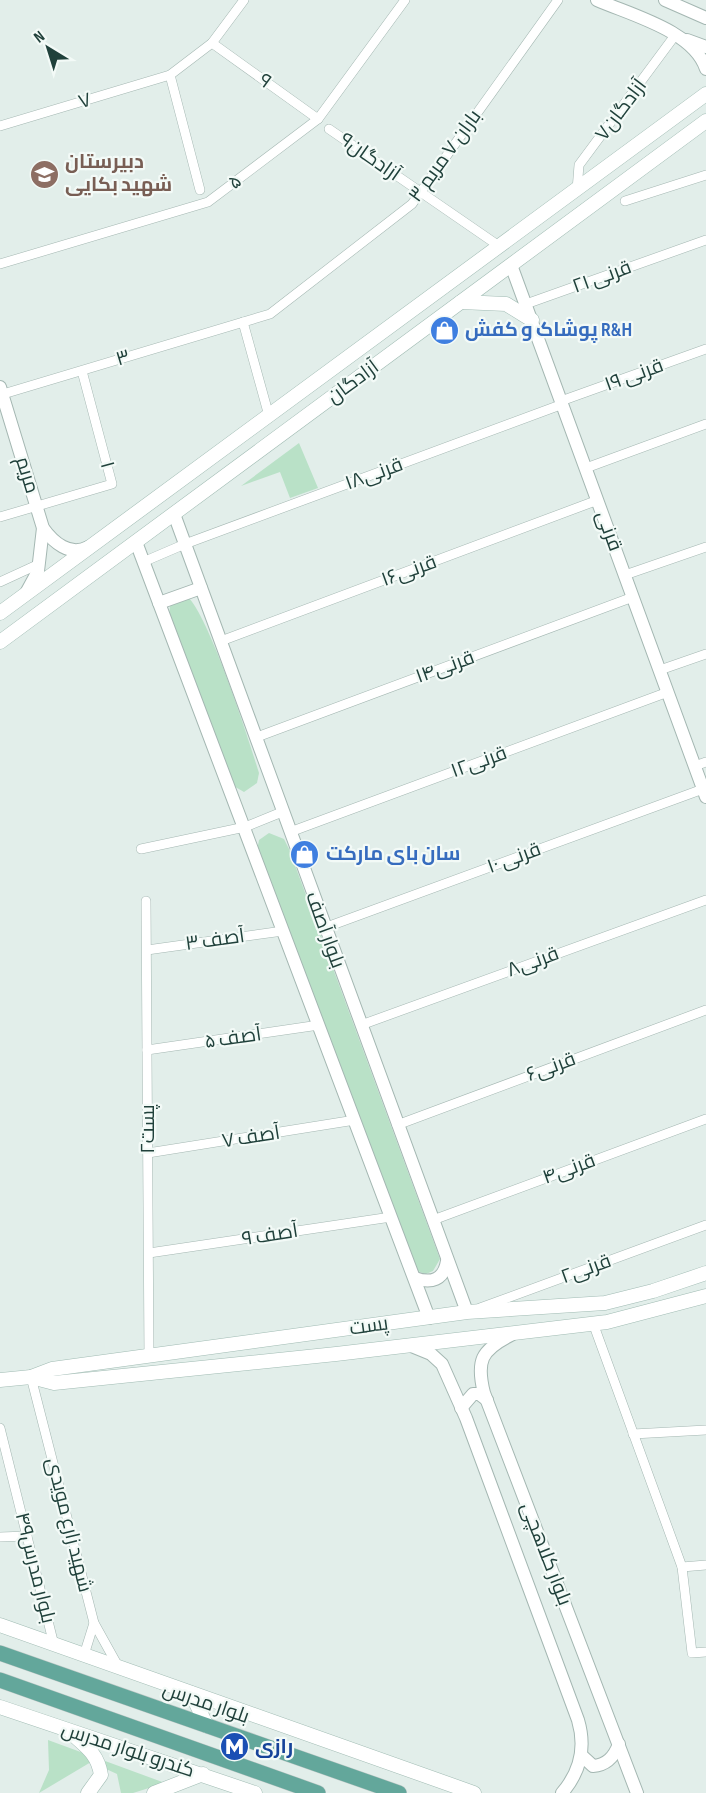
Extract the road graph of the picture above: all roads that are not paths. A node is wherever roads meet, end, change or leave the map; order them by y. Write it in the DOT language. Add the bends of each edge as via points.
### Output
graph roads {
  1 [pos="244,0"];
  2 [pos="405,0"];
  3 [pos="558,0"];
  4 [pos="597,0"];
  5 [pos="664,0"];
  6 [pos="706,18"];
  7 [pos="681,37"];
  8 [pos="212,43"];
  9 [pos="706,47"];
  10 [pos="706,69"];
  11 [pos="170,75"];
  12 [pos="706,94"];
  13 [pos="318,119"];
  14 [pos="706,121"];
  15 [pos="0,126"];
  16 [pos="329,129"];
  17 [pos="613,163"];
  18 [pos="706,175"];
  19 [pos="626,180"];
  20 [pos="200,190"];
  21 [pos="577,190"];
  22 [pos="420,192"];
  23 [pos="625,201"];
  24 [pos="706,240"];
  25 [pos="499,246"];
  26 [pos="0,264"];
  27 [pos="511,265"];
  28 [pos="461,302"];
  29 [pos="526,304"];
  30 [pos="532,320"];
  31 [pos="243,322"];
  32 [pos="706,349"];
  33 [pos="82,370"];
  34 [pos="1,392"];
  35 [pos="562,403"];
  36 [pos="269,416"];
  37 [pos="706,424"];
  38 [pos="586,468"];
  39 [pos="598,500"];
  40 [pos="36,506"];
  41 [pos="174,514"];
  42 [pos="0,517"];
  43 [pos="43,528"];
  44 [pos="136,542"];
  45 [pos="94,544"];
  46 [pos="185,544"];
  47 [pos="706,547"];
  48 [pos="143,562"];
  49 [pos="39,564"];
  50 [pos="625,575"];
  51 [pos="0,582"];
  52 [pos="201,588"];
  53 [pos="22,597"];
  54 [pos="633,597"];
  55 [pos="159,603"];
  56 [pos="0,613"];
  57 [pos="221,641"];
  58 [pos="0,642"];
  59 [pos="706,654"];
  60 [pos="660,670"];
  61 [pos="668,692"];
  62 [pos="257,737"];
  63 [pos="700,764"];
  64 [pos="705,793"];
  65 [pos="282,812"];
  66 [pos="245,827"];
  67 [pos="290,832"];
  68 [pos="141,849"];
  69 [pos="706,900"];
  70 [pos="146,901"];
  71 [pos="324,928"];
  72 [pos="283,931"];
  73 [pos="147,950"];
  74 [pos="706,1010"];
  75 [pos="319,1025"];
  76 [pos="361,1025"];
  77 [pos="147,1050"];
  78 [pos="706,1119"];
  79 [pos="355,1120"];
  80 [pos="397,1125"];
  81 [pos="148,1153"];
  82 [pos="392,1217"];
  83 [pos="433,1220"];
  84 [pos="706,1225"];
  85 [pos="149,1253"];
  86 [pos="447,1261"];
  87 [pos="706,1274"];
  88 [pos="415,1278"];
  89 [pos="706,1296"];
  90 [pos="467,1312"];
  91 [pos="429,1318"];
  92 [pos="593,1323"];
  93 [pos="334,1331"];
  94 [pos="519,1331"];
  95 [pos="408,1344"];
  96 [pos="336,1354"];
  97 [pos="150,1364"];
  98 [pos="31,1377"];
  99 [pos="0,1380"];
  100 [pos="487,1400"];
  101 [pos="461,1408"];
  102 [pos="0,1428"];
  103 [pos="706,1430"];
  104 [pos="633,1434"];
  105 [pos="3,1457"];
  106 [pos="27,1536"];
  107 [pos="0,1537"];
  108 [pos="706,1565"];
  109 [pos="682,1567"];
  110 [pos="94,1623"];
  111 [pos="0,1626"];
  112 [pos="54,1645"];
  113 [pos="706,1652"];
  114 [pos="0,1653"];
  115 [pos="84,1655"];
  116 [pos="119,1668"];
  117 [pos="0,1680"];
  118 [pos="191,1693"];
  119 [pos="0,1707"];
  120 [pos="207,1726"];
  121 [pos="68,1731"];
  122 [pos="619,1744"];
  123 [pos="581,1755"];
  124 [pos="203,1774"];
  125 [pos="88,1793"];
  126 [pos="154,1793"];
  127 [pos="255,1793"];
  128 [pos="318,1793"];
  129 [pos="399,1793"];
  130 [pos="474,1793"];
  131 [pos="562,1793"];
  132 [pos="637,1793"];
  1 -- 8 [label="street"];
  2 -- 13 [label="street, ۵"];
  3 -- 22 [label="street, باران ۷ مریم ۳"];
  4 -- 7 [label="street"];
  5 -- 6 [label="street"];
  7 -- 9 [label="street"];
  7 -- 10 [label="street"];
  7 -- 21 [label="street, آزادگان۷" via="579,165"];
  8 -- 11 [label="street"];
  8 -- 13 [label="street, ۹"];
  11 -- 15 [label="street, ۷"];
  11 -- 20 [label="street"];
  12 -- 17 [label="main road, آزادگان"];
  13 -- 26 [label="street, ۵" via="208,202"];
  14 -- 19 [label="main road, آزادگان"];
  16 -- 22 [label="street, آزادگان۹"];
  17 -- 19 [label="main road"];
  17 -- 21 [label="main road, آزادگان"];
  18 -- 23 [label="street"];
  19 -- 27 [label="main road, آزادگان"];
  21 -- 25 [label="main road, آزادگان"];
  22 -- 25 [label="street, آزادگان۹"];
  22 -- 31 [label="street, باران ۷ مریم ۳" via="411,204 270,314"];
  24 -- 29 [label="street, قرنی ۲۱"];
  25 -- 36 [label="main road, آزادگان"];
  27 -- 28 [label="main road, آزادگان"];
  27 -- 29 [label="street, قرنی"];
  28 -- 30 [label="main road" via="506,304"];
  28 -- 41 [label="main road, آزادگان"];
  29 -- 30 [label="street, قرنی"];
  30 -- 35 [label="street, قرنی"];
  31 -- 33 [label="street, ۳"];
  31 -- 36 [label="street"];
  32 -- 35 [label="street, قرنی ۱۹"];
  33 -- 34 [label="street, ۳"];
  33 -- 40 [label="street, ۱" via="112,484"];
  34 -- 40 [label="street, مریم"];
  35 -- 38 [label="street, قرنی"];
  35 -- 46 [label="street, قرنی۱۸"];
  36 -- 45 [label="main road, آزادگان"];
  37 -- 38 [label="street"];
  38 -- 39 [label="street, قرنی"];
  39 -- 50 [label="street, قرنی"];
  39 -- 57 [label="street, قرنی۱۶"];
  40 -- 42 [label="street"];
  40 -- 43 [label="street, مریم"];
  41 -- 44 [label="main road, آزادگان"];
  41 -- 46 [label="street, بلوار آصف"];
  43 -- 45 [label="street" via="53,543 68,549 81,551"];
  43 -- 49 [label="street"];
  44 -- 48 [label="street, بلوار آصف"];
  44 -- 58 [label="main road, آزادگان"];
  45 -- 53 [label="main road, آزادگان"];
  46 -- 48 [label="street, قرنی۱۸"];
  46 -- 52 [label="street, بلوار آصف"];
  47 -- 50 [label="street"];
  48 -- 55 [label="street, بلوار آصف"];
  49 -- 51 [label="street"];
  49 -- 53 [label="street" via="32,586"];
  50 -- 54 [label="street, قرنی"];
  52 -- 55 [label="street"];
  52 -- 57 [label="street, بلوار آصف"];
  53 -- 56 [label="main road, آزادگان"];
  54 -- 60 [label="street, قرنی"];
  54 -- 62 [label="street, قرنی۱۴"];
  55 -- 66 [label="street, بلوار آصف"];
  57 -- 62 [label="street, بلوار آصف"];
  59 -- 60 [label="street"];
  60 -- 61 [label="street, قرنی"];
  61 -- 63 [label="street, قرنی"];
  61 -- 67 [label="street, قرنی۱۲"];
  62 -- 65 [label="street, بلوار آصف"];
  63 -- 64 [label="street, قرنی"];
  64 -- 71 [label="street, ۱۰ قرنی"];
  65 -- 66 [label="street"];
  65 -- 67 [label="street, بلوار آصف"];
  66 -- 68 [label="street"];
  66 -- 72 [label="street, بلوار آصف"];
  67 -- 71 [label="street, بلوار آصف"];
  69 -- 76 [label="street, قرنی۸"];
  70 -- 73 [label="street, پست۲"];
  71 -- 76 [label="street, بلوار آصف"];
  72 -- 73 [label="street, ۳ آصف"];
  72 -- 75 [label="street, بلوار آصف"];
  73 -- 77 [label="street, پست۲"];
  74 -- 80 [label="street, قرنی۶"];
  75 -- 77 [label="street, ۵ آصف"];
  75 -- 79 [label="street, بلوار آصف"];
  76 -- 80 [label="street, بلوار آصف"];
  77 -- 81 [label="street, پست۲"];
  78 -- 83 [label="street, قرنی۴"];
  79 -- 81 [label="street, ۷ آصف"];
  79 -- 82 [label="street, بلوار آصف"];
  80 -- 83 [label="street, بلوار آصف"];
  81 -- 85 [label="street, پست۲"];
  82 -- 85 [label="street, ۹ آصف"];
  82 -- 88 [label="street, بلوار آصف"];
  83 -- 86 [label="street, بلوار آصف"];
  84 -- 90 [label="street, قرنی۲"];
  85 -- 97 [label="street, پست۲"];
  86 -- 88 [label="street" via="446,1272 437,1280 425,1282"];
  86 -- 90 [label="street, بلوار آصف"];
  87 -- 90 [label="main road, پست" via="605,1303"];
  88 -- 91 [label="street, بلوار آصف"];
  89 -- 92 [label="main road, پست"];
  90 -- 91 [label="main road, پست"];
  91 -- 93 [label="main road, پست"];
  92 -- 94 [label="main road, پست"];
  92 -- 104 [label="street"];
  93 -- 96 [label="main road"];
  93 -- 97 [label="main road, پست"];
  94 -- 95 [label="main road, پست"];
  94 -- 100 [label="street, بلوار کلاهچی" via="483,1354 479,1371"];
  95 -- 96 [label="main road, پست"];
  95 -- 101 [label="street, بلوار کلاهچی" via="431,1354 442,1364"];
  96 -- 97 [label="main road, پست"];
  97 -- 98 [label="main road, پست" via="52,1370"];
  98 -- 99 [label="main road, پست"];
  98 -- 110 [label="street, شهید زارع مویدی"];
  100 -- 101 [label="street" via="472,1394"];
  100 -- 122 [label="street, بلوار کلاهچی"];
  101 -- 123 [label="street, بلوار کلاهچی" via="578,1720 584,1741"];
  102 -- 105 [label="street, بلوار مدرس۴۹"];
  103 -- 104 [label="street"];
  104 -- 109 [label="street"];
  105 -- 106 [label="street, بلوار مدرس۴۹"];
  106 -- 107 [label="street"];
  106 -- 112 [label="street, بلوار مدرس۴۹"];
  108 -- 109 [label="street"];
  109 -- 113 [label="street" via="692,1653"];
  110 -- 115 [label="street"];
  110 -- 116 [label="street, شهید زارع مویدی"];
  111 -- 112 [label="main road"];
  112 -- 115 [label="main road"];
  114 -- 120 [label="main road, بلوار مدرس"];
  115 -- 116 [label="main road"];
  116 -- 118 [label="main road"];
  117 -- 128 [label="main road"];
  118 -- 120 [label="main road"];
  118 -- 130 [label="main road"];
  119 -- 121 [label="main road, کندرو بلوار مدرس"];
  120 -- 129 [label="main road, بلوار مدرس"];
  121 -- 124 [label="main road, کندرو بلوار مدرس"];
  121 -- 125 [label="main road" via="93,1752 99,1763 101,1775"];
  122 -- 123 [label="street" via="616,1753 602,1766 593,1766"];
  122 -- 132 [label="street, بلوار کلاهچی"];
  123 -- 131 [label="street, بلوار کلاهچی" via="573,1780"];
  124 -- 126 [label="main road"];
  124 -- 127 [label="main road, کندرو بلوار مدرس"];
}
